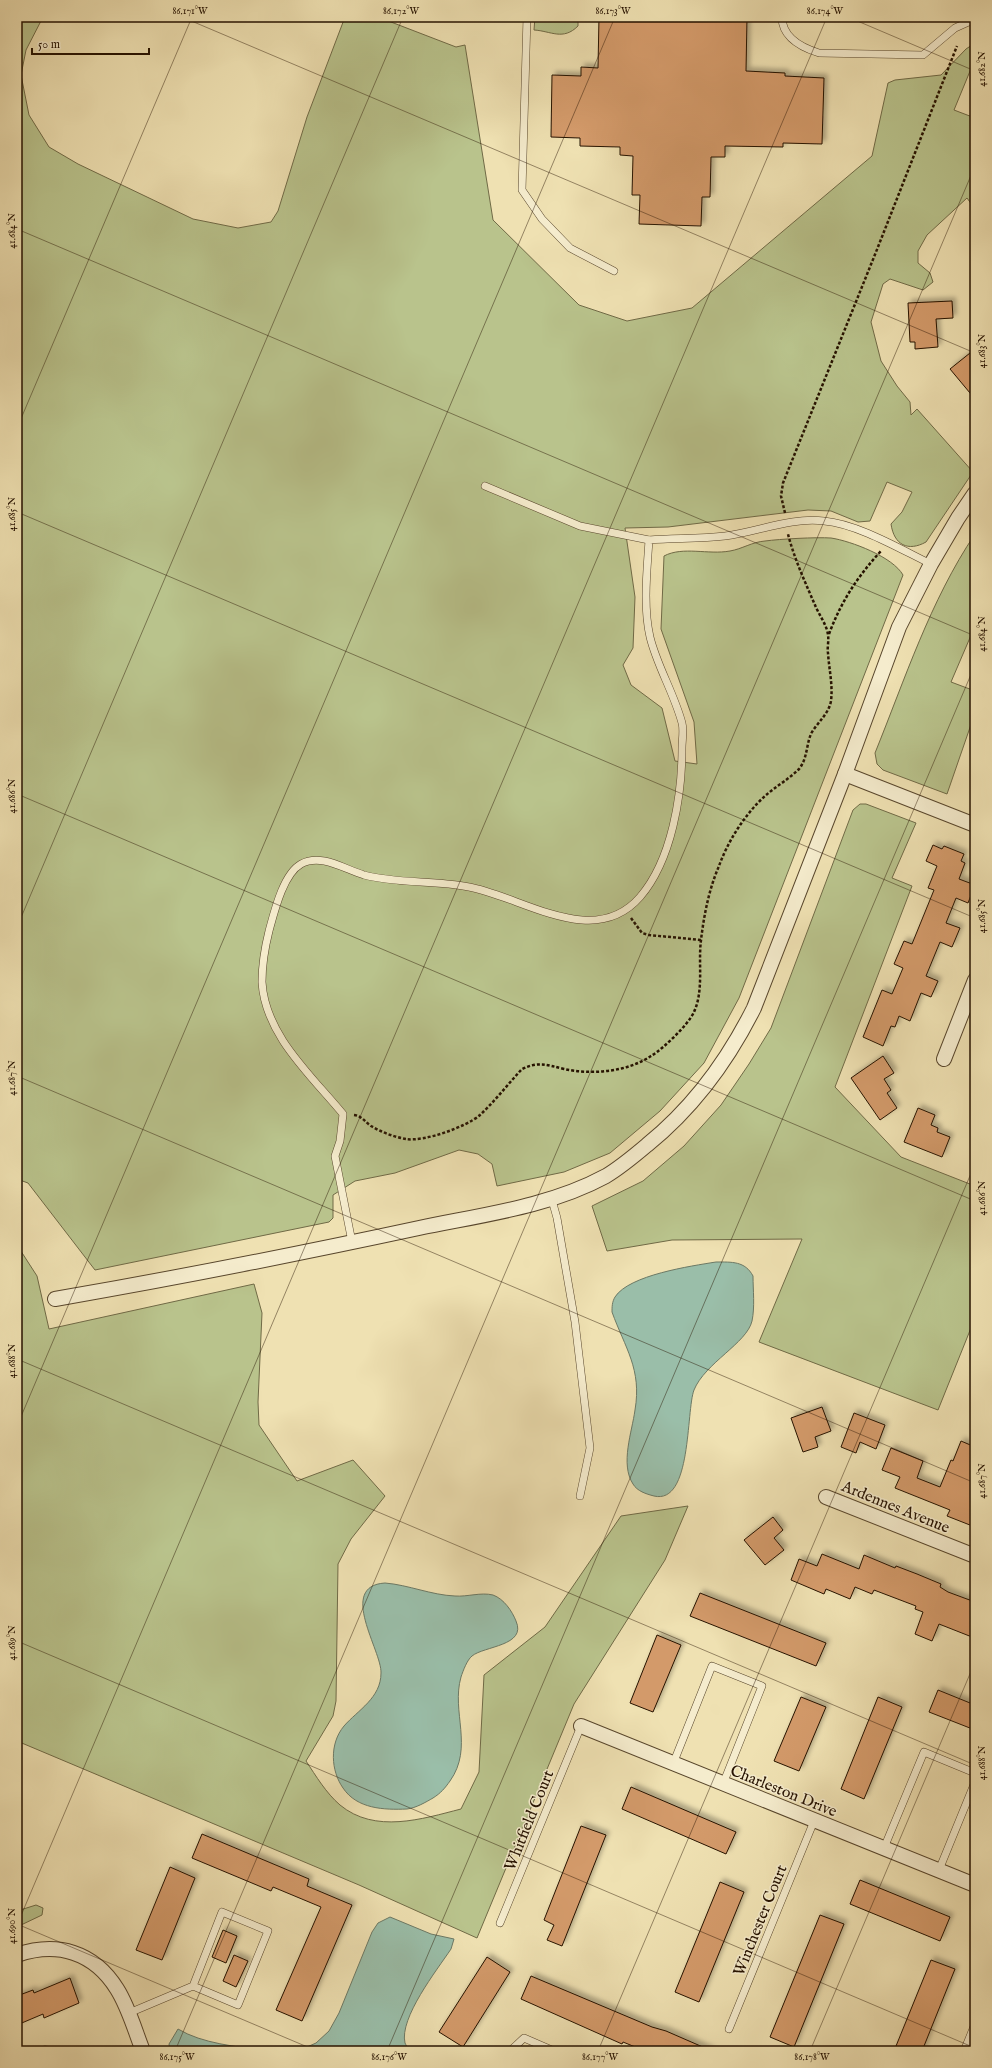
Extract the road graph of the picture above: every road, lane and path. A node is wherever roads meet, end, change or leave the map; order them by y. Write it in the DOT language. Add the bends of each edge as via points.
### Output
graph roads {
  1 [pos="527,17"];
  2 [pos="782,17"];
  3 [pos="975,18"];
  4 [pos="957,46"];
  5 [pos="614,271"];
  6 [pos="485,486"];
  7 [pos="975,493"];
  8 [pos="787,523"];
  9 [pos="650,540"];
  10 [pos="888,544"];
  11 [pos="931,564"];
  12 [pos="828,635"];
  13 [pos="845,774"];
  14 [pos="975,825"];
  15 [pos="626,911"];
  16 [pos="701,940"];
  17 [pos="975,980"];
  18 [pos="944,1059"];
  19 [pos="343,1114"];
  20 [pos="552,1200"];
  21 [pos="352,1242"];
  22 [pos="55,1299"];
  23 [pos="580,1496"];
  24 [pos="826,1497"];
  25 [pos="975,1556"];
  26 [pos="581,1726"];
  27 [pos="673,1764"];
  28 [pos="975,1773"];
  29 [pos="975,1782"];
  30 [pos="723,1784"];
  31 [pos="814,1821"];
  32 [pos="884,1848"];
  33 [pos="939,1870"];
  34 [pos="975,1885"];
  35 [pos="500,1923"];
  36 [pos="17,1955"];
  37 [pos="193,1986"];
  38 [pos="129,2013"];
  39 [pos="975,2024"];
  40 [pos="729,2029"];
  41 [pos="143,2051"];
  42 [pos="510,2051"];
  43 [pos="554,2051"];
  44 [pos="964,2051"];
  1 -- 5 [label="lane" via="522,190 542,219 570,248"];
  2 -- 3 [label="lane" via="791,38 804,48 820,53 923,55 955,28"];
  4 -- 8 [label="path" via="783,483 781,496"];
  6 -- 9 [label="lane" via="580,526"];
  7 -- 11 [label="street"];
  8 -- 9 [label="lane" via="726,536"];
  8 -- 10 [label="lane" via="807,520 843,524"];
  8 -- 12 [label="path" via="792,551"];
  9 -- 15 [label="lane" via="646,594 650,636 682,725 682,782 664,853 652,880"];
  10 -- 11 [label="lane"];
  10 -- 12 [label="path" via="850,588"];
  11 -- 13 [label="street" via="899,627"];
  12 -- 16 [label="path" via="831,701 811,734 805,760 799,769 764,797 739,827 719,864 710,890"];
  13 -- 14 [label="street"];
  13 -- 20 [label="street" via="754,1008 716,1075 672,1124 628,1161 606,1175"];
  15 -- 16 [label="path" via="642,933"];
  15 -- 19 [label="lane" via="596,921 574,919 547,913 498,894 468,886 390,880 363,875 320,860 309,860 298,865 290,873 274,911 266,943 263,990 276,1032"];
  16 -- 19 [label="path" via="699,993 693,1014 653,1056 640,1063 622,1070 606,1072 564,1069 552,1064 526,1067 480,1115 466,1123 422,1139 406,1139 387,1134 370,1126 359,1116"];
  17 -- 18 [label="street"];
  19 -- 21 [label="lane" via="340,1141 335,1156"];
  20 -- 21 [label="street"];
  20 -- 23 [label="lane" via="575,1322 590,1448"];
  21 -- 22 [label="street"];
  24 -- 25 [label="street, Ardennes Avenue"];
  26 -- 27 [label="street, Charleston Drive"];
  26 -- 35 [label="lane, Whitfield Court"];
  27 -- 30 [label="street, Charleston Drive"];
  27 -- 30 [label="lane" via="712,1666 762,1686"];
  28 -- 32 [label="lane" via="924,1752"];
  29 -- 33 [label="lane"];
  30 -- 31 [label="street, Charleston Drive"];
  31 -- 32 [label="street, Charleston Drive"];
  31 -- 40 [label="lane, Winchester Court"];
  32 -- 33 [label="street, Charleston Drive"];
  33 -- 34 [label="street, Charleston Drive"];
  36 -- 38 [label="street" via="47,1948 69,1950 81,1956 110,1979"];
  37 -- 37 [label="lane" via="238,2005 268,1931 222,1912"];
  37 -- 38 [label="lane"];
  38 -- 41 [label="street"];
  39 -- 44 [label="lane"];
  42 -- 43 [label="lane" via="524,2038"];
}
